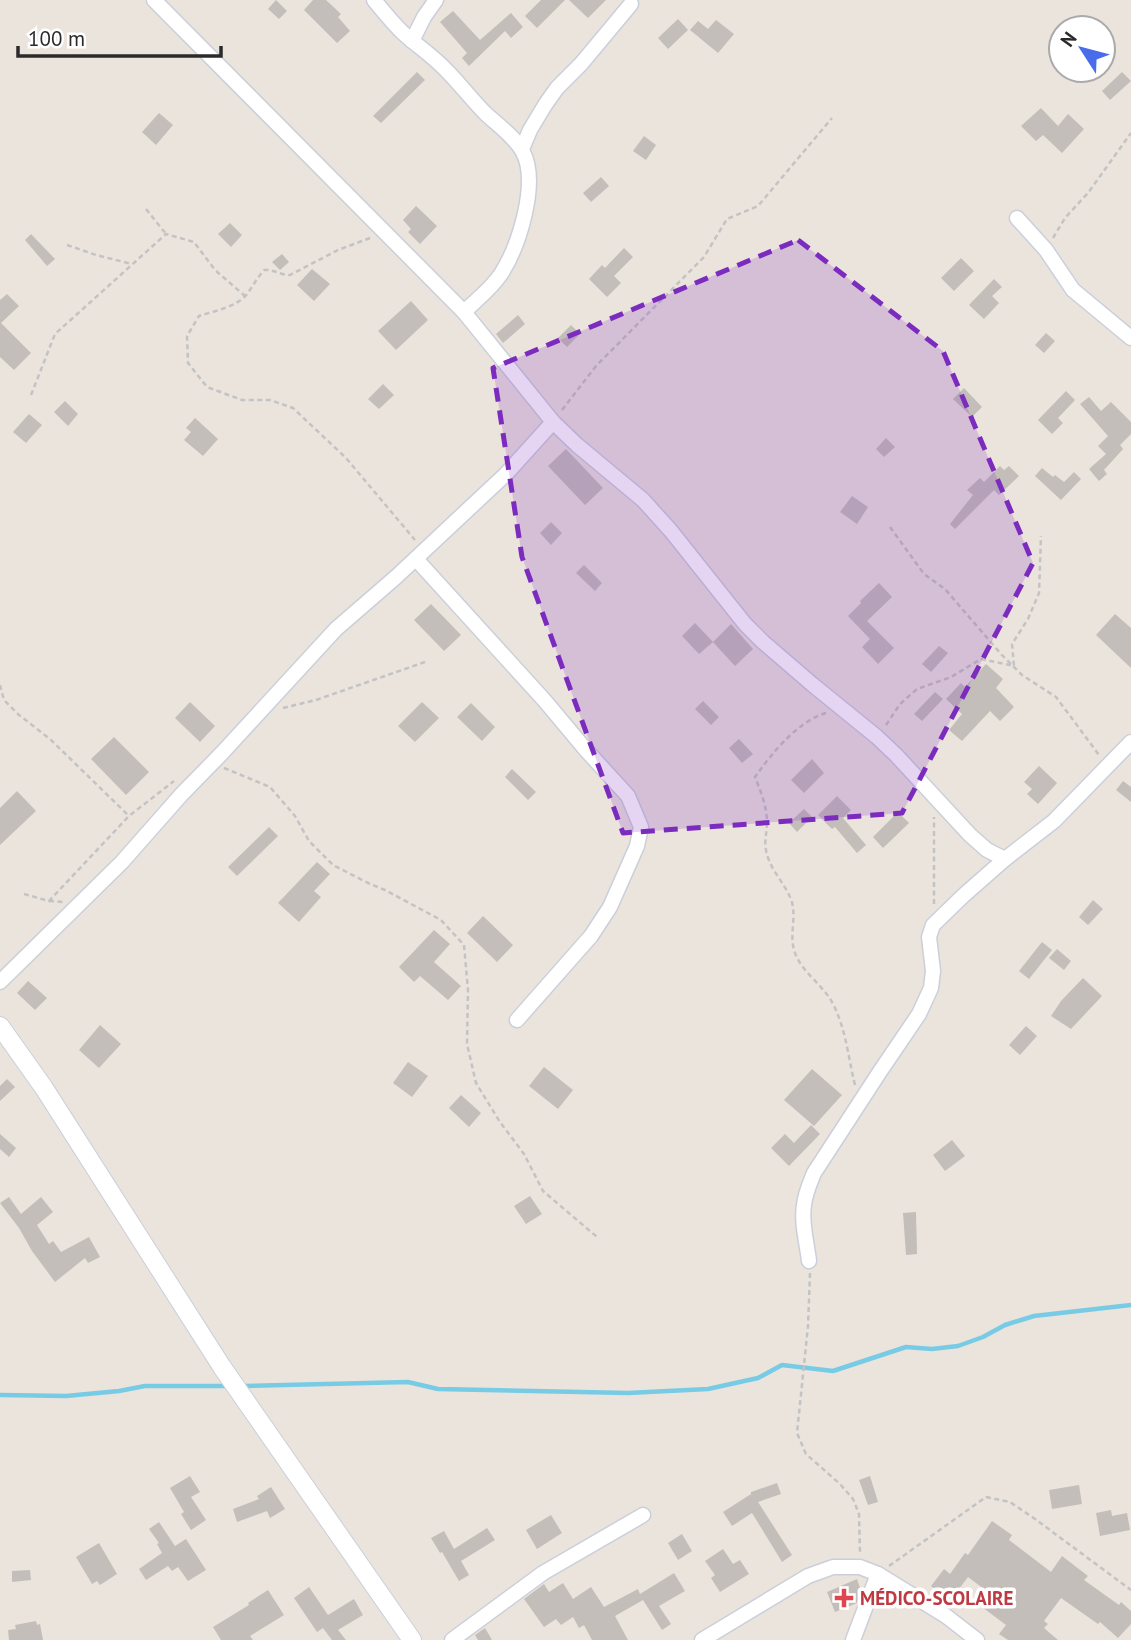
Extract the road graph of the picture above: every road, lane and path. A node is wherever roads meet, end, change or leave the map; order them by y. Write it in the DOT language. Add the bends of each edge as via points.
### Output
graph roads {
  1 [pos="154,0"];
  2 [pos="374,0"];
  3 [pos="436,0"];
  4 [pos="631,4"];
  5 [pos="412,41"];
  6 [pos="832,118"];
  7 [pos="1131,133"];
  8 [pos="522,149"];
  9 [pos="146,209"];
  10 [pos="1017,218"];
  11 [pos="166,234"];
  12 [pos="391,239"];
  13 [pos="67,245"];
  14 [pos="1046,250"];
  15 [pos="132,264"];
  16 [pos="245,296"];
  17 [pos="464,312"];
  18 [pos="1131,338"];
  19 [pos="32,395"];
  20 [pos="553,422"];
  21 [pos="890,527"];
  22 [pos="1041,536"];
  23 [pos="420,555"];
  24 [pos="425,663"];
  25 [pos="1014,666"];
  26 [pos="0,685"];
  27 [pos="842,708"];
  28 [pos="277,710"];
  29 [pos="877,737"];
  30 [pos="1131,742"];
  31 [pos="212,763"];
  32 [pos="1107,766"];
  33 [pos="181,775"];
  34 [pos="935,798"];
  35 [pos="129,816"];
  36 [pos="1005,859"];
  37 [pos="24,894"];
  38 [pos="933,925"];
  39 [pos="0,982"];
  40 [pos="517,1020"];
  41 [pos="0,1026"];
  42 [pos="859,1105"];
  43 [pos="597,1237"];
  44 [pos="809,1261"];
  45 [pos="643,1516"];
  46 [pos="860,1567"];
  47 [pos="878,1574"];
  48 [pos="1131,1590"];
  49 [pos="412,1640"];
  50 [pos="452,1640"];
  51 [pos="702,1640"];
  52 [pos="853,1640"];
  53 [pos="977,1640"];
  1 -- 12 [label="street"];
  2 -- 5 [label="street"];
  3 -- 5 [label="street"];
  4 -- 8 [label="street" via="557,88"];
  5 -- 8 [label="street"];
  6 -- 20 [label="path" via="758,206 727,219 704,257 596,366"];
  7 -- 14 [label="path"];
  8 -- 17 [label="street" via="528,190 514,248 493,284"];
  9 -- 11 [label="path"];
  10 -- 14 [label="street"];
  11 -- 15 [label="path"];
  11 -- 16 [label="path" via="194,242 215,270"];
  12 -- 16 [label="path" via="374,236 290,275 264,270"];
  12 -- 17 [label="street"];
  13 -- 15 [label="path"];
  14 -- 18 [label="street" via="1073,290"];
  15 -- 19 [label="path" via="55,334"];
  16 -- 23 [label="path" via="199,316 187,336 188,363 207,387 242,400 270,400 293,408 346,458"];
  17 -- 20 [label="street"];
  20 -- 23 [label="street" via="506,474"];
  20 -- 27 [label="street" via="643,500 763,642"];
  21 -- 25 [label="path" via="924,574 945,589"];
  22 -- 25 [label="path" via="1039,593 1012,645"];
  23 -- 31 [label="street" via="336,629"];
  23 -- 40 [label="street" via="628,796 641,827 610,907"];
  24 -- 28 [label="path"];
  25 -- 29 [label="path" via="981,659 951,677 917,689"];
  25 -- 32 [label="path" via="1056,697"];
  26 -- 35 [label="path" via="4,700"];
  27 -- 29 [label="street"];
  27 -- 42 [label="path" via="813,717 771,755 755,777 766,807 768,858 791,898 794,951 841,1021"];
  29 -- 34 [label="street"];
  30 -- 32 [label="street"];
  31 -- 39 [label="street" via="122,862"];
  31 -- 43 [label="path" via="270,787 309,841 333,865 441,920 464,945 467,1044 476,1083 543,1191"];
  32 -- 36 [label="street" via="1054,821"];
  33 -- 35 [label="path"];
  34 -- 36 [label="street" via="978,843"];
  34 -- 38 [label="path"];
  35 -- 37 [label="path" via="49,901"];
  36 -- 38 [label="street"];
  38 -- 42 [label="street" via="929,937 933,971 926,1001"];
  41 -- 49 [label="street" via="222,1367"];
  42 -- 44 [label="street" via="809,1185 803,1204"];
  44 -- 46 [label="path" via="811,1296 797,1433 806,1454 853,1499 859,1514"];
  45 -- 50 [label="street" via="543,1573"];
  46 -- 47 [label="street"];
  46 -- 51 [label="street" via="833,1567 808,1576"];
  47 -- 48 [label="path" via="986,1497 1010,1502"];
  47 -- 52 [label="street"];
  47 -- 53 [label="street"];
}
